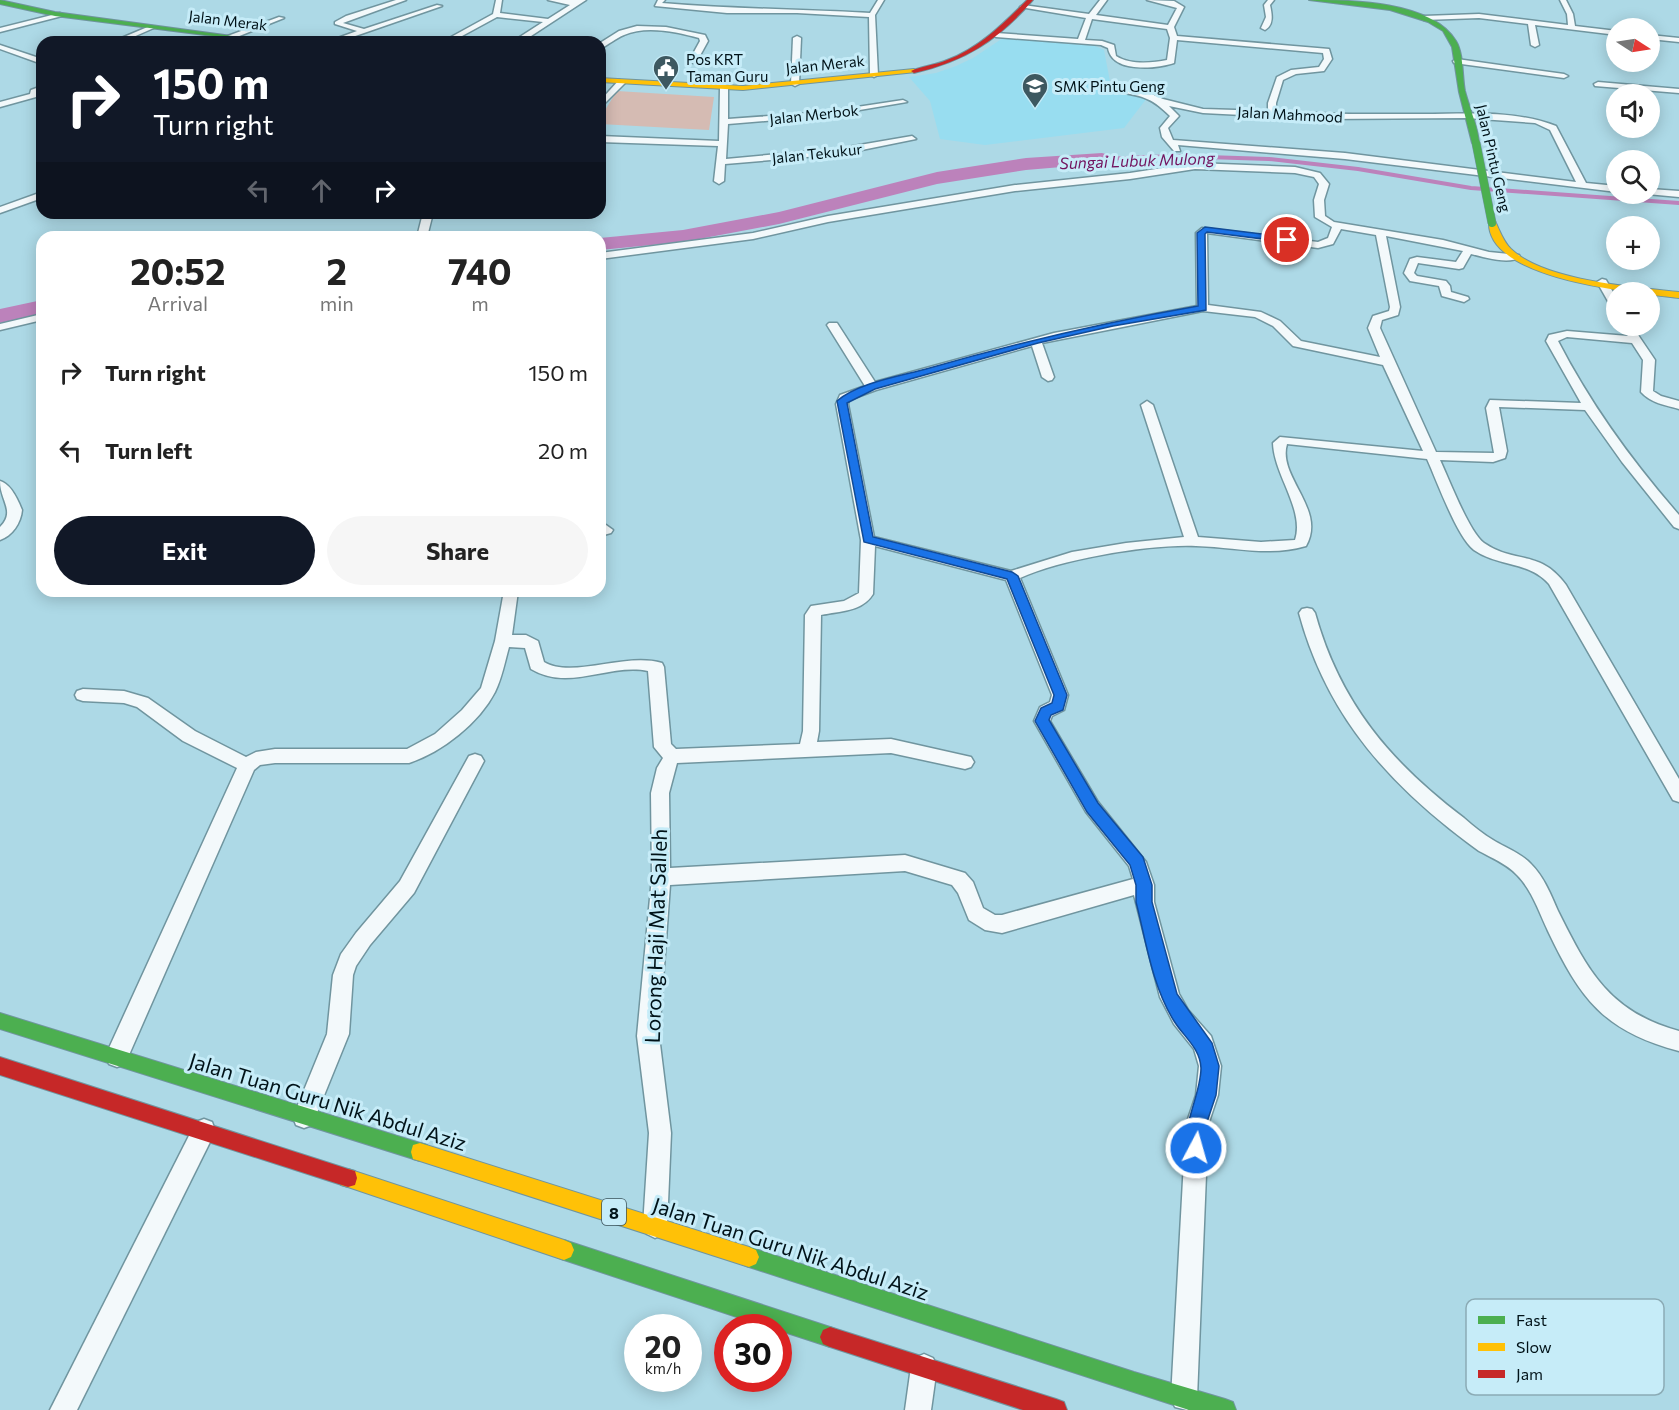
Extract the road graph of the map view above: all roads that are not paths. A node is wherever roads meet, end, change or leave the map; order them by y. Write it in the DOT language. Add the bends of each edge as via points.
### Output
graph roads {
  1 [pos="403,0"];
  2 [pos="422,0"];
  3 [pos="499,0"];
  4 [pos="551,0"];
  5 [pos="662,0"];
  6 [pos="804,0"];
  7 [pos="881,0"];
  8 [pos="1104,0"];
  9 [pos="1150,0"];
  10 [pos="1271,0"];
  11 [pos="1563,0"];
  12 [pos="1321,1"];
  13 [pos="0,2"];
  14 [pos="580,2"];
  15 [pos="1026,3"];
  16 [pos="797,11"];
  17 [pos="60,15"];
  18 [pos="496,15"];
  19 [pos="872,15"];
  20 [pos="1092,17"];
  21 [pos="281,18"];
  22 [pos="1424,18"];
  23 [pos="549,21"];
  24 [pos="1531,22"];
  25 [pos="152,27"];
  26 [pos="1170,27"];
  27 [pos="1572,27"];
  28 [pos="1265,28"];
  29 [pos="0,30"];
  30 [pos="366,31"];
  31 [pos="1606,32"];
  32 [pos="996,35"];
  33 [pos="130,36"];
  34 [pos="212,36"];
  35 [pos="239,36"];
  36 [pos="350,36"];
  37 [pos="457,36"];
  38 [pos="526,36"];
  39 [pos="1270,37"];
  40 [pos="797,38"];
  41 [pos="1174,38"];
  42 [pos="1660,38"];
  43 [pos="1679,40"];
  44 [pos="1081,41"];
  45 [pos="606,43"];
  46 [pos="1265,45"];
  47 [pos="1535,45"];
  48 [pos="0,47"];
  49 [pos="606,47"];
  50 [pos="616,48"];
  51 [pos="36,60"];
  52 [pos="693,61"];
  53 [pos="1457,61"];
  54 [pos="874,75"];
  55 [pos="1564,76"];
  56 [pos="606,81"];
  57 [pos="621,82"];
  58 [pos="795,84"];
  59 [pos="1598,84"];
  60 [pos="724,88"];
  61 [pos="1117,89"];
  62 [pos="36,91"];
  63 [pos="1679,91"];
  64 [pos="606,98"];
  65 [pos="1160,101"];
  66 [pos="903,102"];
  67 [pos="0,105"];
  68 [pos="1272,113"];
  69 [pos="1467,116"];
  70 [pos="724,122"];
  71 [pos="606,139"];
  72 [pos="912,139"];
  73 [pos="722,144"];
  74 [pos="1174,146"];
  75 [pos="720,162"];
  76 [pos="1192,163"];
  77 [pos="719,180"];
  78 [pos="1583,186"];
  79 [pos="1606,188"];
  80 [pos="1660,193"];
  81 [pos="1679,194"];
  82 [pos="36,197"];
  83 [pos="0,210"];
  84 [pos="1337,225"];
  85 [pos="1381,234"];
  86 [pos="1469,249"];
  87 [pos="606,255"];
  88 [pos="1515,257"];
  89 [pos="1602,282"];
  90 [pos="1606,289"];
  91 [pos="1679,295"];
  92 [pos="1464,299"];
  93 [pos="1203,308"];
  94 [pos="36,318"];
  95 [pos="833,325"];
  96 [pos="0,327"];
  97 [pos="1633,336"];
  98 [pos="1636,340"];
  99 [pos="1036,341"];
  100 [pos="1388,362"];
  101 [pos="1048,377"];
  102 [pos="872,387"];
  103 [pos="1147,405"];
  104 [pos="1679,405"];
  105 [pos="1591,407"];
  106 [pos="1434,456"];
  107 [pos="0,485"];
  108 [pos="1678,522"];
  109 [pos="0,535"];
  110 [pos="868,540"];
  111 [pos="1192,542"];
  112 [pos="1012,576"];
  113 [pos="510,597"];
  114 [pos="1307,613"];
  115 [pos="503,641"];
  116 [pos="83,695"];
  117 [pos="807,749"];
  118 [pos="672,756"];
  119 [pos="475,761"];
  120 [pos="965,762"];
  121 [pos="247,765"];
  122 [pos="1679,795"];
  123 [pos="661,877"];
  124 [pos="1144,885"];
  125 [pos="0,1021"];
  126 [pos="1679,1041"];
  127 [pos="117,1056"];
  128 [pos="0,1066"];
  129 [pos="304,1117"];
  130 [pos="204,1131"];
  131 [pos="655,1226"];
  132 [pos="924,1367"];
  133 [pos="1184,1398"];
  134 [pos="63,1410"];
  135 [pos="918,1410"];
  136 [pos="1056,1410"];
  137 [pos="1225,1410"];
  1 -- 30 [label="street" via="348,16 337,24"];
  2 -- 30 [label="street" via="439,6"];
  3 -- 18 [label="street"];
  4 -- 14 [label="street"];
  5 -- 16 [label="street" via="657,5"];
  6 -- 16 [label="street"];
  7 -- 19 [label="street"];
  8 -- 20 [label="street"];
  9 -- 26 [label="street" via="1179,4"];
  10 -- 28 [label="street"];
  11 -- 27 [label="street"];
  12 -- 22 [label="main road, Jalan Pintu Geng"];
  13 -- 17 [label="main road, Jalan Merak"];
  14 -- 23 [label="street"];
  15 -- 20 [label="street"];
  15 -- 32 [label="main road, Jalan Merak"];
  16 -- 19 [label="street"];
  17 -- 25 [label="main road, Jalan Merak"];
  17 -- 29 [label="street"];
  18 -- 23 [label="street"];
  18 -- 37 [label="street"];
  19 -- 54 [label="street"];
  20 -- 26 [label="street"];
  20 -- 44 [label="street" via="1086,22"];
  21 -- 35 [label="street"];
  22 -- 24 [label="street" via="1461,12"];
  22 -- 53 [label="main road, Jalan Pintu Geng" via="1448,31"];
  23 -- 38 [label="street"];
  24 -- 27 [label="street"];
  24 -- 47 [label="street"];
  25 -- 33 [label="street"];
  25 -- 34 [label="main road, Jalan Merak"];
  26 -- 41 [label="street"];
  27 -- 31 [label="street"];
  30 -- 36 [label="street"];
  32 -- 44 [label="street"];
  32 -- 54 [label="main road, Jalan Merak" via="969,54 945,64"];
  39 -- 46 [label="street"];
  40 -- 58 [label="street"];
  41 -- 44 [label="street" via="1171,61 1160,64 1124,62 1115,59 1108,45"];
  41 -- 46 [label="street"];
  42 -- 43 [label="street"];
  45 -- 52 [label="street" via="633,29 702,37"];
  46 -- 68 [label="street" via="1326,51 1328,59 1321,69 1294,72 1280,79"];
  48 -- 51 [label="street"];
  49 -- 50 [label="street"];
  53 -- 55 [label="street"];
  53 -- 69 [label="main road, Jalan Pintu Geng"];
  54 -- 58 [label="main road, Jalan Merak"];
  56 -- 57 [label="main road, Jalan Merak"];
  57 -- 60 [label="main road, Jalan Merak"];
  57 -- 64 [label="street"];
  58 -- 60 [label="main road, Jalan Merak"];
  59 -- 63 [label="street"];
  60 -- 70 [label="street"];
  61 -- 65 [label="street, Jalan Mahmood" via="1150,95"];
  62 -- 67 [label="street"];
  65 -- 68 [label="street, Jalan Mahmood" via="1203,111"];
  65 -- 74 [label="street" via="1175,116 1164,128"];
  66 -- 70 [label="street, Jalan Merbok" via="824,114"];
  68 -- 69 [label="street, Jalan Mahmood" via="1323,117"];
  69 -- 78 [label="street, Jalan Mahmood" via="1547,124 1553,128"];
  69 -- 88 [label="main road, Jalan Pintu Geng, bridge" via="1492,223 1498,239"];
  70 -- 73 [label="street"];
  71 -- 73 [label="street"];
  72 -- 75 [label="street, Jalan Tekukur" via="842,151"];
  73 -- 75 [label="street"];
  74 -- 76 [label="street"];
  74 -- 78 [label="street" via="1315,153"];
  75 -- 77 [label="street"];
  76 -- 84 [label="street" via="1317,175 1324,184 1319,200 1320,217"];
  76 -- 87 [label="street" via="1130,176 1015,188 743,237"];
  78 -- 79 [label="street"];
  80 -- 81 [label="street"];
  82 -- 83 [label="street"];
  84 -- 85 [label="street"];
  84 -- 93 [label="street" via="1334,240 1318,245 1220,230 1203,231"];
  85 -- 86 [label="street"];
  85 -- 100 [label="street" via="1395,307 1394,313 1377,318 1374,328"];
  86 -- 88 [label="street"];
  86 -- 92 [label="street" via="1459,266 1417,260 1408,273 1414,279 1442,283 1446,294"];
  88 -- 89 [label="main road, Jalan Pintu Geng" via="1554,273"];
  89 -- 90 [label="street"];
  89 -- 91 [label="main road, Jalan Pintu Geng"];
  93 -- 99 [label="street"];
  93 -- 100 [label="street" via="1265,317 1297,344"];
  94 -- 96 [label="street"];
  95 -- 102 [label="street"];
  97 -- 98 [label="street"];
  98 -- 104 [label="street" via="1649,360 1647,392"];
  98 -- 105 [label="street" via="1567,334 1553,337 1556,350"];
  99 -- 101 [label="street"];
  99 -- 102 [label="street"];
  100 -- 106 [label="street"];
  102 -- 110 [label="street" via="844,398 842,404"];
  103 -- 111 [label="street"];
  105 -- 106 [label="street" via="1494,404 1501,451 1498,457"];
  105 -- 108 [label="street" via="1630,466"];
  106 -- 111 [label="street" via="1285,440 1279,443 1280,462 1305,521 1307,534 1301,543 1286,548"];
  106 -- 122 [label="street" via="1471,539 1480,549 1539,567 1554,581"];
  107 -- 109 [label="street" via="15,506 15,516"];
  110 -- 112 [label="street"];
  110 -- 117 [label="street" via="866,594 846,606 816,610 811,621 811,731"];
  111 -- 112 [label="street" via="1138,546 1055,561"];
  112 -- 124 [label="street" via="1060,695 1058,706 1046,711 1042,721 1092,807 1137,862"];
  113 -- 115 [label="street"];
  114 -- 126 [label="street" via="1324,670 1362,734 1455,822 1522,868 1534,882 1582,977 1599,997 1644,1029"];
  115 -- 118 [label="street" via="526,641 532,645 537,666 549,673 632,664 656,668 663,747"];
  115 -- 121 [label="street" via="488,690 468,715 441,739 409,756 274,756"];
  116 -- 121 [label="street" via="142,702 189,736"];
  117 -- 118 [label="street"];
  117 -- 120 [label="street" via="891,746"];
  118 -- 123 [label="street, Lorong Haji Mat Salleh" via="660,793"];
  119 -- 129 [label="street" via="407,887 348,961 343,975 338,1034"];
  121 -- 127 [label="street"];
  123 -- 124 [label="street" via="905,863 958,879 976,914 992,924"];
  123 -- 131 [label="street, Lorong Haji Mat Salleh" via="648,1036 660,1133"];
  124 -- 133 [label="street" via="1144,902 1170,997 1203,1043 1210,1066 1207,1095 1197,1125"];
  125 -- 127 [label="main road, Jalan Tuan Guru Nik Abdul Aziz / 8"];
  127 -- 129 [label="main road, Jalan Tuan Guru Nik Abdul Aziz / 8"];
  128 -- 130 [label="main road"];
  129 -- 131 [label="main road, Jalan Tuan Guru Nik Abdul Aziz / 8"];
  130 -- 132 [label="main road"];
  130 -- 134 [label="street"];
  131 -- 133 [label="main road, Jalan Tuan Guru Nik Abdul Aziz / 8"];
  132 -- 135 [label="street"];
  132 -- 136 [label="main road"];
  133 -- 137 [label="main road, Jalan Tuan Guru Nik Abdul Aziz / 8"];
}
